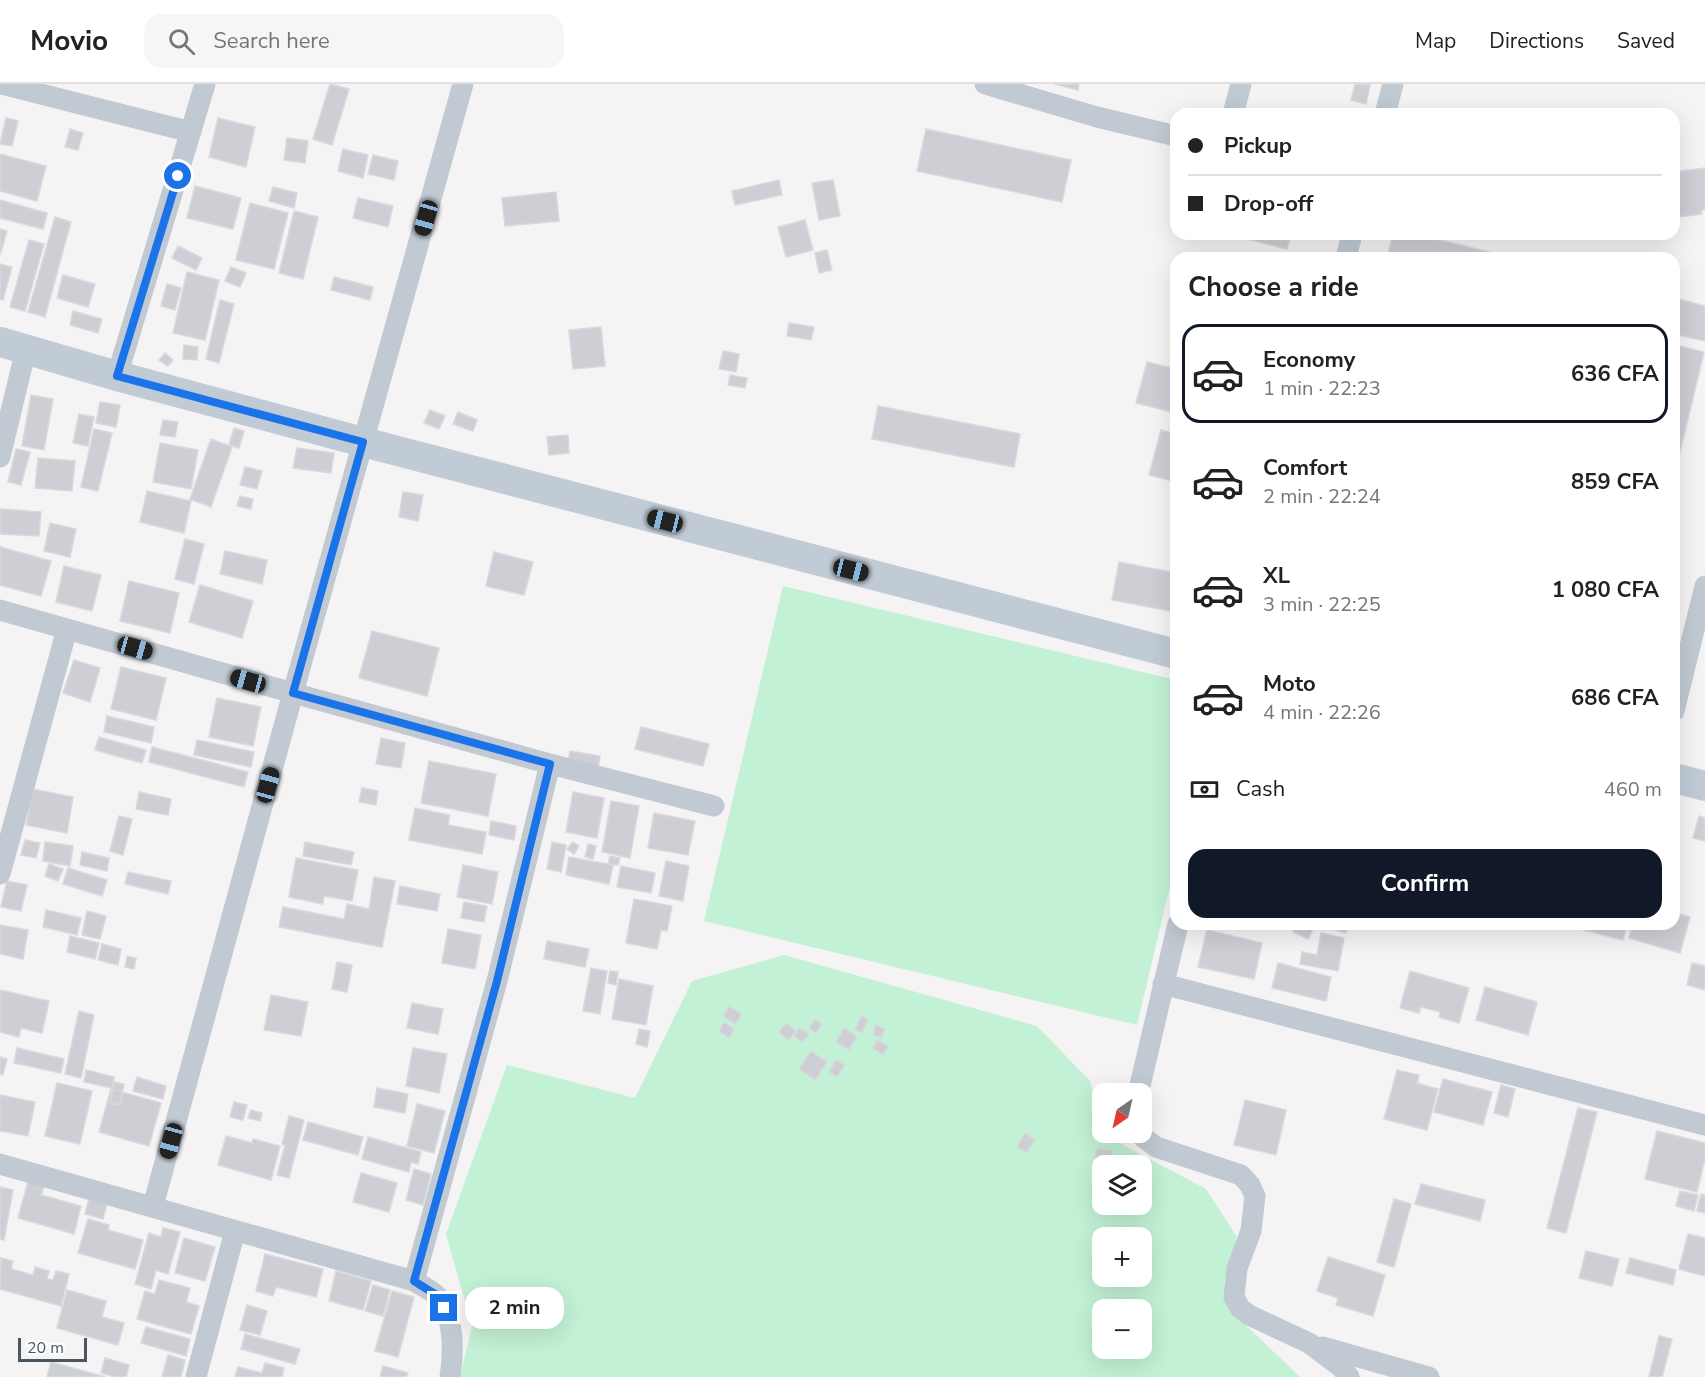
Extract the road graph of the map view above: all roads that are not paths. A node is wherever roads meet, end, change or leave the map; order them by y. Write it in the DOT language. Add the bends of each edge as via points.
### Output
graph roads {
  1 [pos="1,84"];
  2 [pos="205,84"];
  3 [pos="463,84"];
  4 [pos="1241,84"];
  5 [pos="1393,84"];
  6 [pos="990,85"];
  7 [pos="1235,108"];
  8 [pos="1387,108"];
  9 [pos="191,132"];
  10 [pos="1170,135"];
  11 [pos="13,345"];
  12 [pos="117,376"];
  13 [pos="363,442"];
  14 [pos="0,457"];
  15 [pos="1705,586"];
  16 [pos="0,610"];
  17 [pos="67,629"];
  18 [pos="1170,652"];
  19 [pos="1680,687"];
  20 [pos="293,693"];
  21 [pos="550,764"];
  22 [pos="1680,780"];
  23 [pos="1705,786"];
  24 [pos="714,806"];
  25 [pos="0,874"];
  26 [pos="1176,930"];
  27 [pos="1163,984"];
  28 [pos="1140,1083"];
  29 [pos="1705,1125"];
  30 [pos="1151,1143"];
  31 [pos="0,1164"];
  32 [pos="153,1206"];
  33 [pos="235,1231"];
  34 [pos="414,1281"];
  35 [pos="1310,1343"];
  36 [pos="196,1377"];
  37 [pos="450,1377"];
  38 [pos="1349,1377"];
  39 [pos="1429,1377"];
  1 -- 9 [label="street"];
  2 -- 9 [label="street"];
  3 -- 13 [label="street"];
  4 -- 7 [label="street"];
  5 -- 8 [label="street"];
  6 -- 10 [label="street"];
  9 -- 12 [label="street"];
  11 -- 12 [label="street"];
  11 -- 14 [label="street"];
  12 -- 13 [label="street"];
  13 -- 18 [label="street"];
  13 -- 20 [label="street"];
  15 -- 19 [label="street"];
  16 -- 17 [label="street"];
  17 -- 20 [label="street"];
  17 -- 25 [label="street"];
  20 -- 21 [label="street"];
  20 -- 32 [label="street"];
  21 -- 24 [label="street"];
  21 -- 34 [label="street" via="497,981"];
  22 -- 23 [label="street"];
  26 -- 27 [label="street"];
  27 -- 28 [label="street"];
  27 -- 29 [label="street"];
  30 -- 35 [label="street" via="1241,1175 1250,1185 1255,1196 1251,1231 1237,1268 1234,1298 1249,1316"];
  31 -- 32 [label="street"];
  32 -- 33 [label="street"];
  33 -- 34 [label="street"];
  33 -- 36 [label="street"];
  34 -- 37 [label="street" via="438,1296 450,1320"];
  35 -- 38 [label="street"];
  35 -- 39 [label="street"];
}
